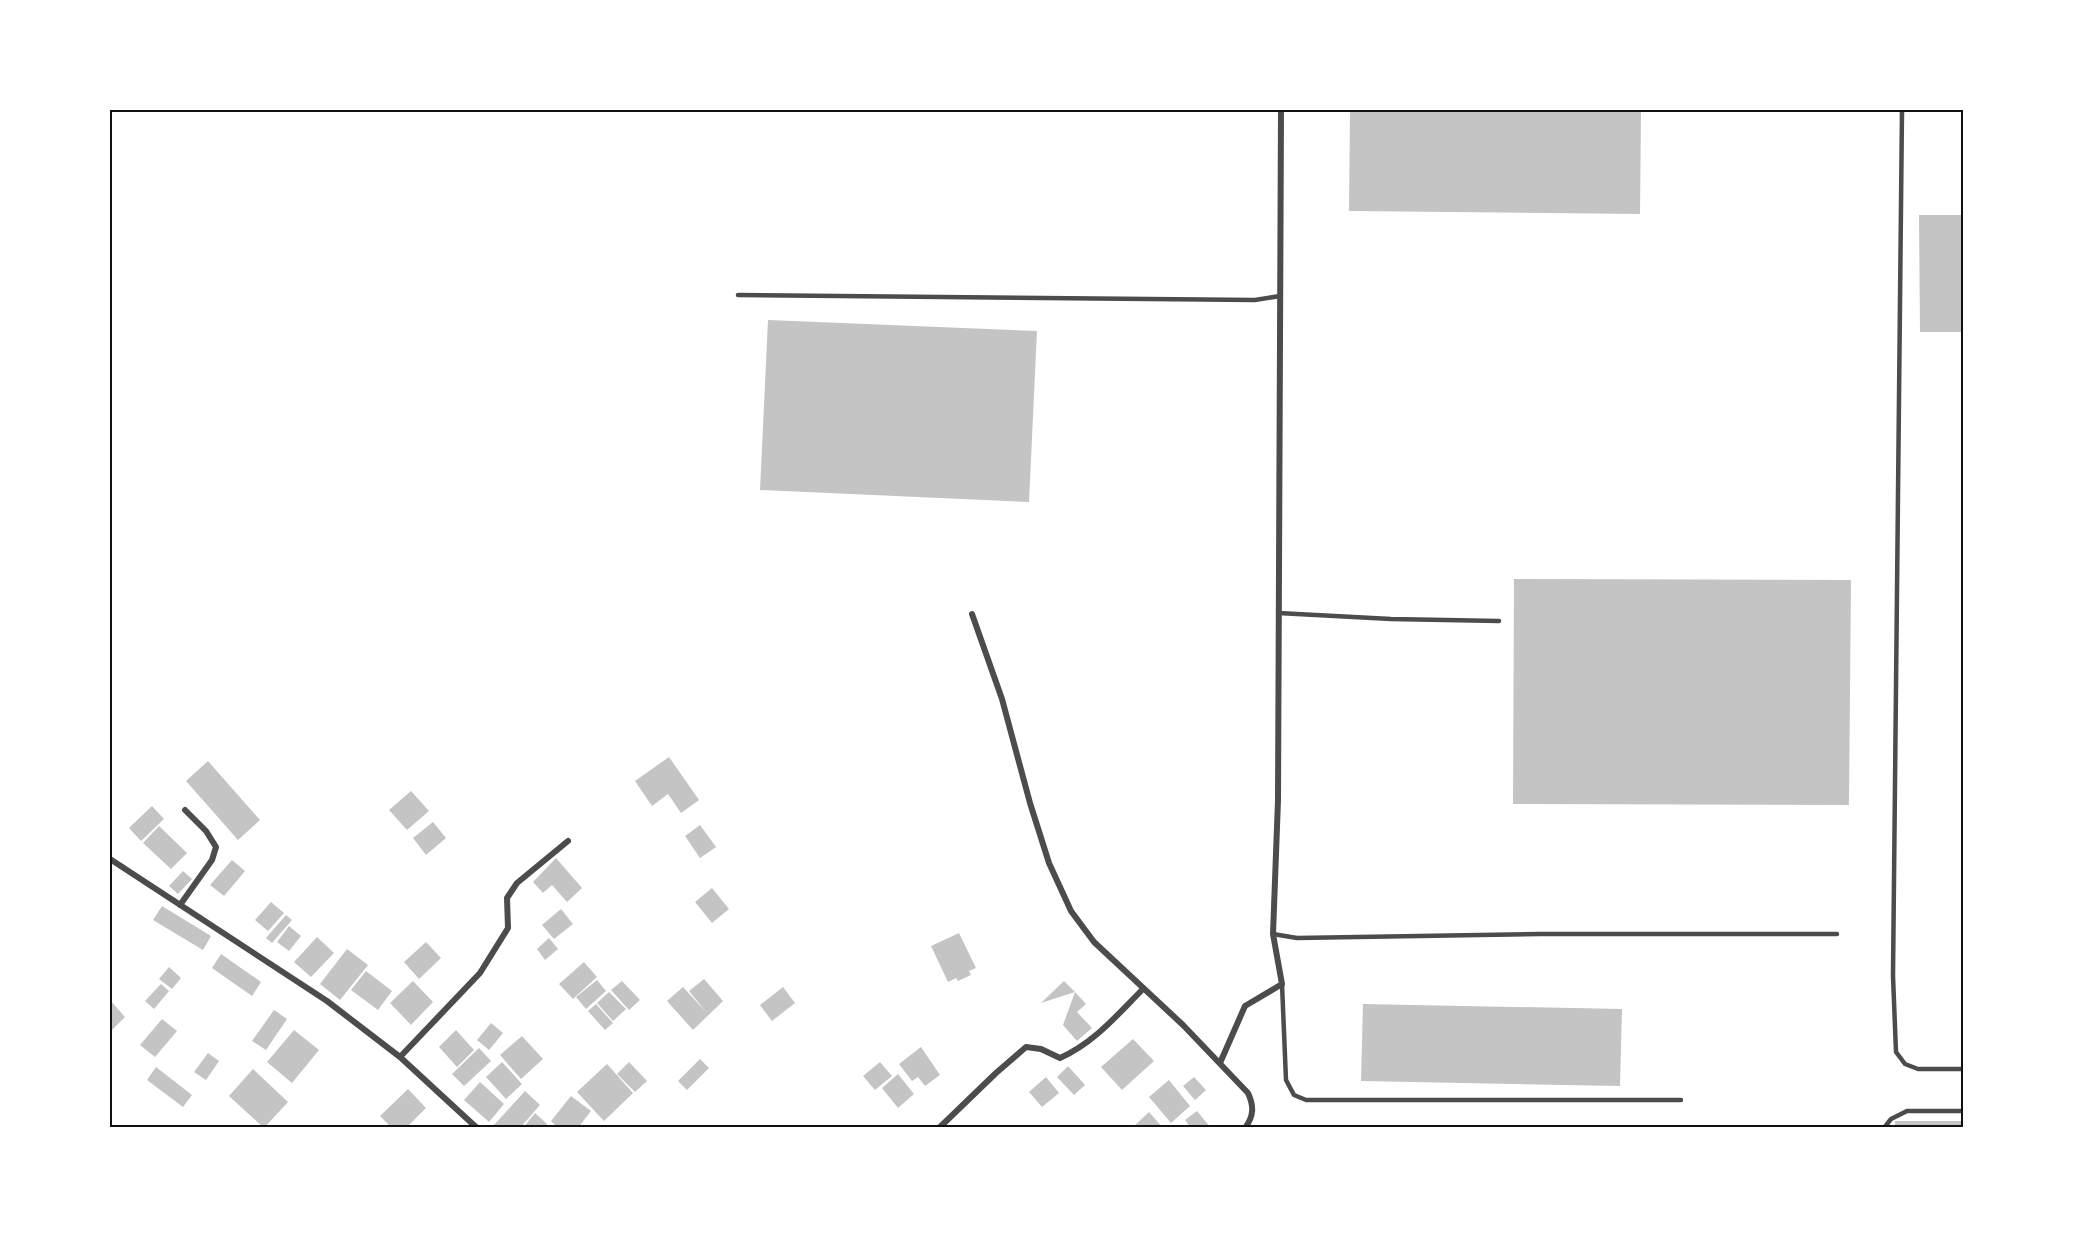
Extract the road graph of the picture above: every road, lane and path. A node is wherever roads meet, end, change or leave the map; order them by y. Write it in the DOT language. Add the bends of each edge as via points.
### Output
graph roads {
  1 [pos="1281,110"];
  2 [pos="1902,110"];
  3 [pos="738,295"];
  4 [pos="1280,296"];
  5 [pos="1278,613"];
  6 [pos="972,614"];
  7 [pos="1499,621"];
  8 [pos="185,810"];
  9 [pos="568,841"];
  10 [pos="110,859"];
  11 [pos="180,905"];
  12 [pos="1273,934"];
  13 [pos="1837,934"];
  14 [pos="1282,984"];
  15 [pos="1143,989"];
  16 [pos="400,1057"];
  17 [pos="1220,1063"];
  18 [pos="1964,1069"];
  19 [pos="1681,1100"];
  20 [pos="1964,1111"];
  21 [pos="477,1128"];
  22 [pos="939,1128"];
  23 [pos="1245,1128"];
  24 [pos="1884,1128"];
  1 -- 4 [label="street"];
  2 -- 18 [label="lane" via="1893,976 1896,1052 1905,1064 1918,1069"];
  3 -- 4 [label="lane" via="1255,300"];
  4 -- 5 [label="street"];
  5 -- 7 [label="lane"];
  5 -- 12 [label="street"];
  6 -- 15 [label="street" via="1063,897 1094,942"];
  8 -- 11 [label="street" via="216,847 212,860"];
  9 -- 16 [label="street" via="517,883 507,898 508,928 480,973"];
  10 -- 11 [label="street"];
  11 -- 16 [label="street" via="327,1001"];
  12 -- 13 [label="lane" via="1297,938"];
  12 -- 14 [label="street"];
  14 -- 17 [label="street" via="1245,1006"];
  14 -- 19 [label="lane" via="1286,1080 1294,1095 1306,1100"];
  15 -- 17 [label="street"];
  15 -- 22 [label="street" via="1076,1051 1060,1058 1026,1047"];
  16 -- 21 [label="street"];
  17 -- 23 [label="street" via="1248,1093 1252,1103 1253,1113"];
  20 -- 24 [label="lane" via="1907,1111"];
}
